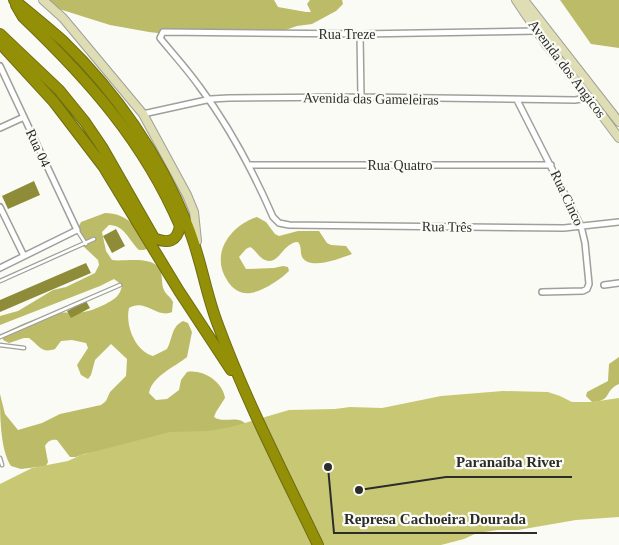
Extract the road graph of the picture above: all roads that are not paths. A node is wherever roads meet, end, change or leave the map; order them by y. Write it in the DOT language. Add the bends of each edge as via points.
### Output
graph roads {
  1 [pos="13,0"];
  2 [pos="43,0"];
  3 [pos="516,0"];
  4 [pos="524,0"];
  5 [pos="538,32"];
  6 [pos="0,34"];
  7 [pos="360,34"];
  8 [pos="0,43"];
  9 [pos="0,66"];
  10 [pos="600,96"];
  11 [pos="361,97"];
  12 [pos="590,99"];
  13 [pos="208,100"];
  14 [pos="517,100"];
  15 [pos="144,114"];
  16 [pos="24,117"];
  17 [pos="619,122"];
  18 [pos="0,128"];
  19 [pos="619,138"];
  20 [pos="249,165"];
  21 [pos="551,165"];
  22 [pos="0,207"];
  23 [pos="619,222"];
  24 [pos="581,226"];
  25 [pos="78,230"];
  26 [pos="94,239"];
  27 [pos="86,244"];
  28 [pos="198,253"];
  29 [pos="24,256"];
  30 [pos="0,268"];
  31 [pos="0,281"];
  32 [pos="619,283"];
  33 [pos="120,285"];
  34 [pos="604,285"];
  35 [pos="542,292"];
  36 [pos="0,337"];
  37 [pos="0,345"];
  38 [pos="24,348"];
  39 [pos="246,394"];
  40 [pos="0,458"];
  41 [pos="2,465"];
  42 [pos="318,545"];
  1 -- 6 [label="highway" via="24,17 118,117 142,152 180,226 173,240 163,242 154,238 85,122 59,90"];
  1 -- 28 [label="highway" via="82,62 144,140 172,190"];
  2 -- 15 [label="street" via="63,18"];
  3 -- 5 [label="street, Avenida dos Angicos"];
  4 -- 10 [label="street, Avenida dos Angicos"];
  5 -- 7 [label="street, Rua Treze"];
  5 -- 12 [label="street, Avenida dos Angicos"];
  7 -- 11 [label="street"];
  7 -- 13 [label="street, Rua Treze" via="163,32 160,38"];
  8 -- 39 [label="highway" via="75,127"];
  9 -- 16 [label="street, Rua 04"];
  10 -- 12 [label="street, Avenida das Gameleiras"];
  10 -- 17 [label="street, Avenida dos Angicos"];
  11 -- 13 [label="street, Avenida das Gameleiras"];
  11 -- 14 [label="street, Avenida das Gameleiras"];
  12 -- 14 [label="street, Avenida das Gameleiras"];
  12 -- 19 [label="street, Avenida dos Angicos"];
  13 -- 15 [label="street, Avenida das Gameleiras"];
  13 -- 20 [label="street"];
  14 -- 21 [label="street, Rua Cinco"];
  15 -- 28 [label="street" via="194,212"];
  16 -- 18 [label="street"];
  16 -- 25 [label="street, Rua 04"];
  20 -- 21 [label="street, Rua Quatro"];
  20 -- 24 [label="street, Rua Três" via="276,221 289,225"];
  21 -- 24 [label="street, Rua Cinco"];
  22 -- 29 [label="street"];
  23 -- 24 [label="street, Rua Três"];
  24 -- 35 [label="street, Rua Cinco" via="589,274 587,289"];
  25 -- 27 [label="lane"];
  25 -- 29 [label="street"];
  26 -- 27 [label="lane"];
  27 -- 31 [label="lane"];
  28 -- 39 [label="highway" via="217,323"];
  29 -- 30 [label="street"];
  32 -- 34 [label="street"];
  33 -- 36 [label="lane"];
  37 -- 38 [label="lane"];
  39 -- 42 [label="highway"];
  40 -- 41 [label="lane"];
}
